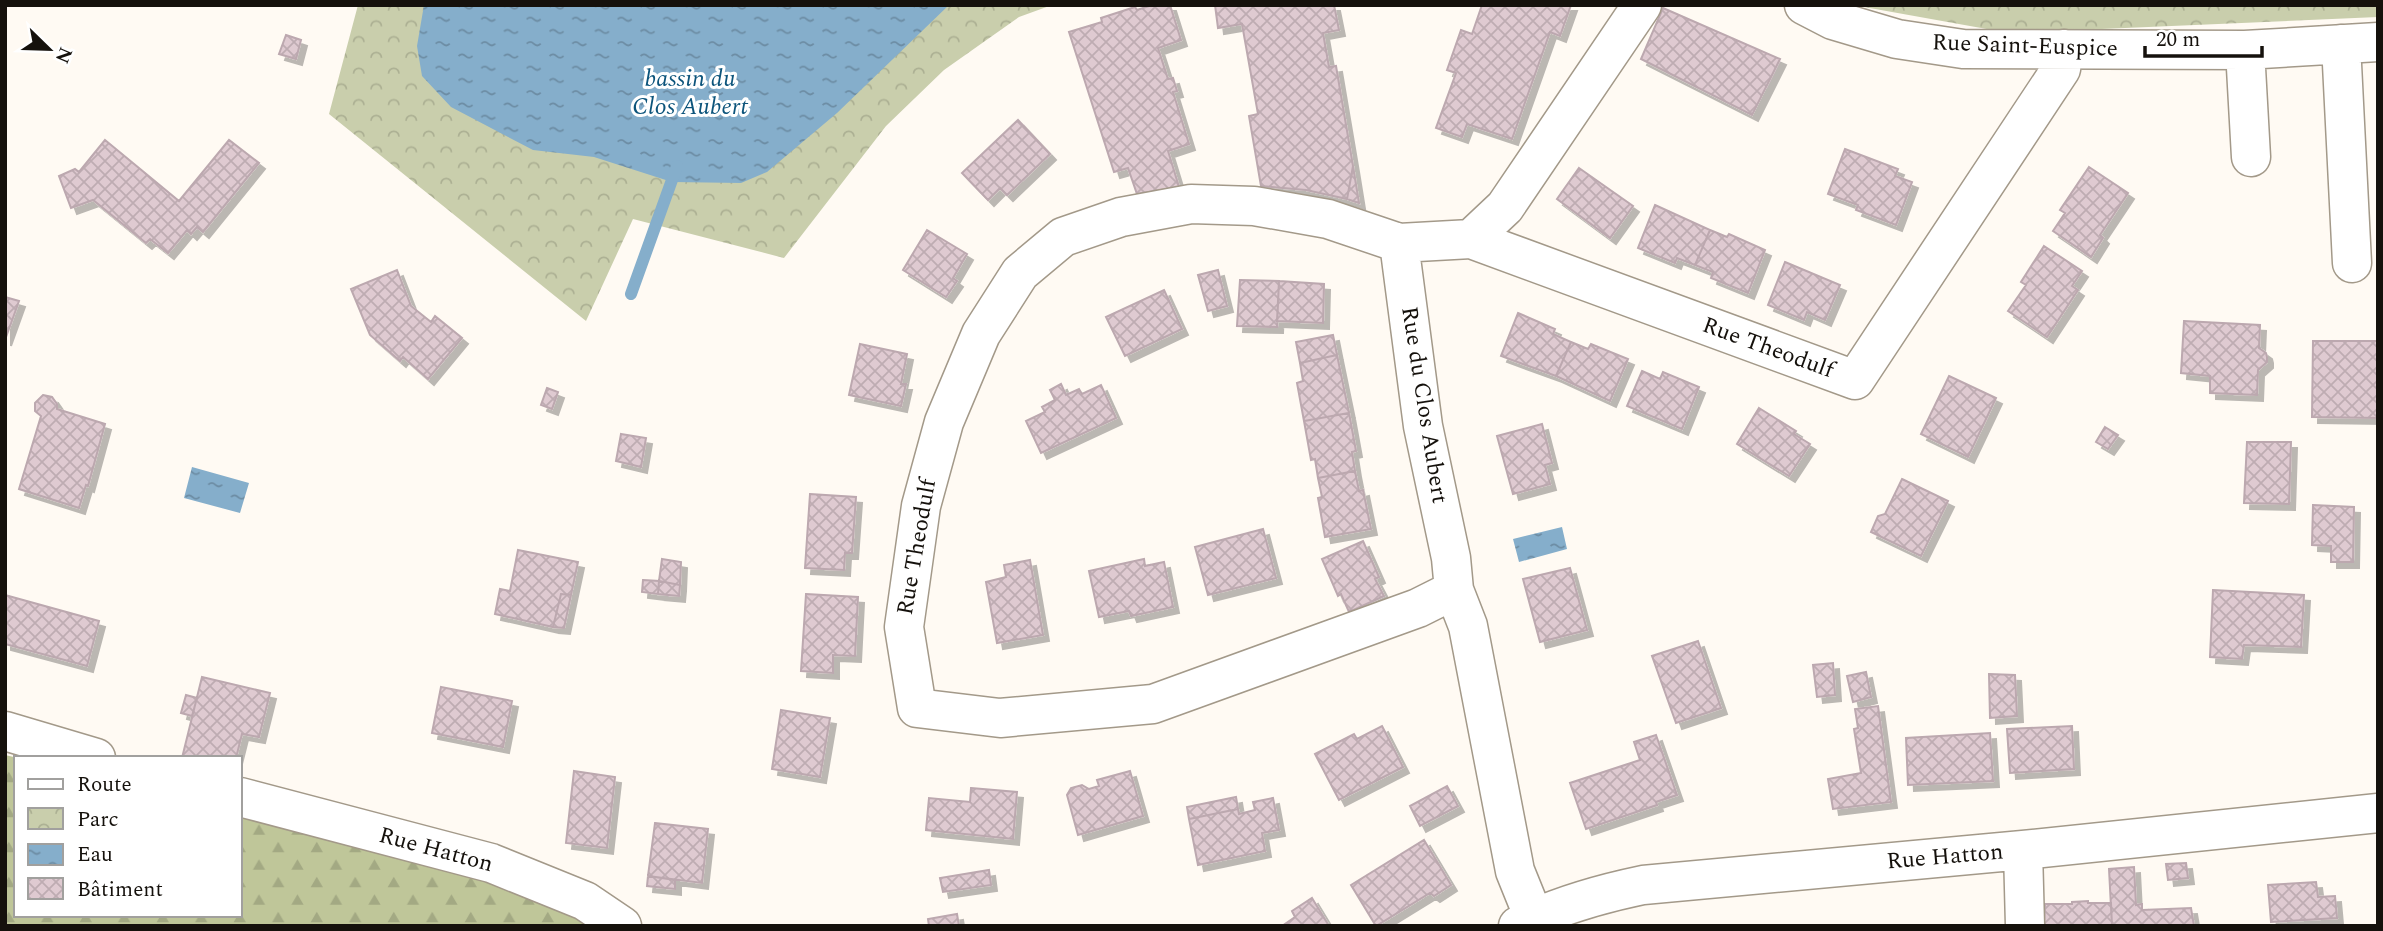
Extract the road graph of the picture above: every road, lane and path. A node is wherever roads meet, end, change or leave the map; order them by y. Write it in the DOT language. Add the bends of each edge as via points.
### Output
graph roads {
  1 [pos="1642,5"];
  2 [pos="1804,5"];
  3 [pos="2359,43"];
  4 [pos="2064,49"];
  5 [pos="2245,50"];
  6 [pos="2251,157"];
  7 [pos="1471,239"];
  8 [pos="1391,241"];
  9 [pos="2352,263"];
  10 [pos="1454,590"];
  11 [pos="5,731"];
  12 [pos="89,756"];
  13 [pos="242,798"];
  14 [pos="2378,813"];
  15 [pos="2023,850"];
  16 [pos="1526,922"];
  17 [pos="622,926"];
  18 [pos="2025,926"];
  1 -- 7 [label="street" via="1505,207"];
  2 -- 4 [label="street, Rue Saint-Euspice" via="1833,20 1897,39 1963,49"];
  3 -- 5 [label="street, Rue Saint-Euspice"];
  3 -- 9 [label="street"];
  4 -- 5 [label="street, Rue Saint-Euspice"];
  4 -- 7 [label="street, Rue Theodulf" via="2060,69 1855,380"];
  5 -- 6 [label="street"];
  7 -- 8 [label="street"];
  8 -- 10 [label="street, Rue du Clos Aubert"];
  8 -- 10 [label="street, Rue Theodulf" via="1328,219 1254,206 1191,204 1121,217 1063,237 1020,273 981,334 944,422 920,506 904,627 917,708 1000,718 1153,704 1418,608"];
  10 -- 16 [label="street, Rue du Clos Aubert" via="1468,626"];
  11 -- 12 [label="street"];
  13 -- 17 [label="street, Rue Hatton" via="491,863 585,901"];
  14 -- 15 [label="street, Rue Hatton"];
  15 -- 16 [label="street, Rue Hatton" via="1643,885 1606,893"];
  15 -- 18 [label="street"];
}
